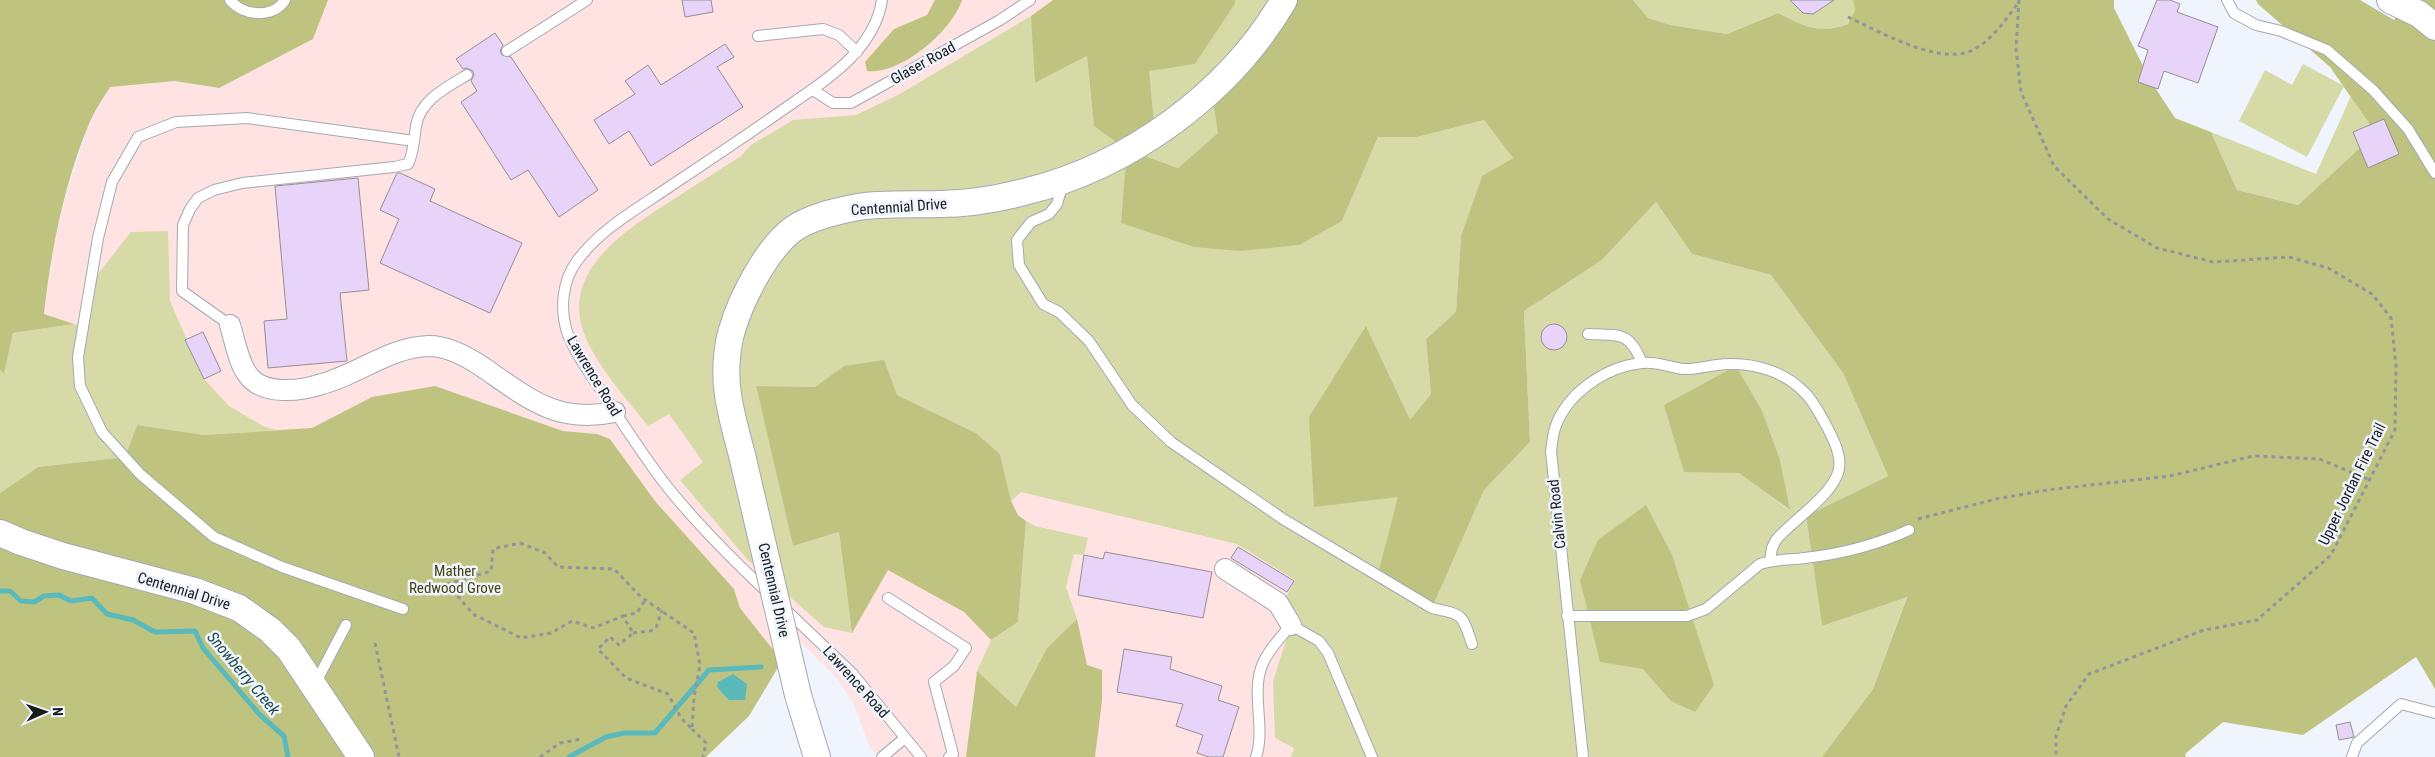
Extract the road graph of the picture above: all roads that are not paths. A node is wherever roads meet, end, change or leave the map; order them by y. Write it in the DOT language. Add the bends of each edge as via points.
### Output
graph roads {
  1 [pos="230,0"];
  2 [pos="285,0"];
  3 [pos="587,0"];
  4 [pos="882,0"];
  5 [pos="1030,0"];
  6 [pos="1284,0"];
  7 [pos="2227,0"];
  8 [pos="2390,0"];
  9 [pos="2435,27"];
  10 [pos="758,36"];
  11 [pos="506,51"];
  12 [pos="857,52"];
  13 [pos="467,75"];
  14 [pos="813,90"];
  15 [pos="414,141"];
  16 [pos="2435,173"];
  17 [pos="1063,180"];
  18 [pos="230,325"];
  19 [pos="1588,334"];
  20 [pos="1642,363"];
  21 [pos="615,412"];
  22 [pos="1909,530"];
  23 [pos="0,532"];
  24 [pos="1770,561"];
  25 [pos="1225,569"];
  26 [pos="888,598"];
  27 [pos="403,609"];
  28 [pos="1567,616"];
  29 [pos="346,625"];
  30 [pos="1291,625"];
  31 [pos="1472,644"];
  32 [pos="314,687"];
  33 [pos="2435,714"];
  34 [pos="905,738"];
  35 [pos="361,757"];
  36 [pos="817,757"];
  37 [pos="882,757"];
  38 [pos="921,757"];
  39 [pos="949,757"];
  40 [pos="1256,757"];
  41 [pos="1372,757"];
  42 [pos="1583,757"];
  43 [pos="2352,757"];
  1 -- 2 [label="lane" via="246,12 267,13"];
  3 -- 11 [label="lane"];
  4 -- 12 [label="lane, Lawrence Road" via="872,30"];
  5 -- 14 [label="lane, Glaser Road" via="851,103 833,103"];
  6 -- 17 [label="street, Centennial Drive" via="1226,76 1187,111 1105,163"];
  7 -- 16 [label="lane" via="2234,13 2256,25 2281,31 2327,50 2373,90 2408,129"];
  8 -- 9 [label="street" via="2419,14"];
  10 -- 12 [label="lane" via="823,29 839,35"];
  12 -- 14 [label="lane, Lawrence Road"];
  13 -- 15 [label="lane" via="433,97 423,108 416,123"];
  14 -- 21 [label="lane, Lawrence Road" via="614,224 576,262 567,278 563,313 577,352"];
  15 -- 18 [label="lane" via="408,164 242,183 198,198 183,225 182,291"];
  15 -- 27 [label="lane" via="247,118 176,122 138,137 112,182 98,238 78,357 80,386 102,432 140,474 214,537 282,567"];
  17 -- 31 [label="lane" via="1057,204 1049,214 1031,222 1017,240 1019,265 1043,304 1059,312 1096,349 1132,405 1171,442 1283,519 1432,608 1460,616"];
  17 -- 36 [label="street, Centennial Drive, bridge" via="1025,192 967,203 858,207 811,220 792,230 777,245 739,307 731,333 728,395 798,695"];
  18 -- 21 [label="street" via="248,376 259,385 272,389 289,390 324,384 390,354 429,346 458,352 547,408 592,417"];
  19 -- 20 [label="lane" via="1629,339 1637,348"];
  20 -- 24 [label="lane, Calvin Road" via="1684,369 1728,364 1765,368 1804,391 1816,407 1834,440 1839,457 1838,472 1832,485 1776,540"];
  20 -- 28 [label="lane, Calvin Road" via="1599,377 1581,389 1555,428 1551,457"];
  21 -- 34 [label="lane, Lawrence Road" via="675,496 755,581 852,673"];
  22 -- 24 [label="lane" via="1852,550"];
  23 -- 32 [label="street, Centennial Drive" via="63,556 194,592 239,608 270,630 289,649"];
  24 -- 28 [label="lane" via="1753,568 1706,609 1687,616"];
  25 -- 30 [label="street" via="1278,603"];
  26 -- 39 [label="lane" via="966,648 954,666 934,682 953,754"];
  28 -- 42 [label="lane, Calvin Road"];
  29 -- 32 [label="lane"];
  30 -- 40 [label="lane" via="1262,665 1259,680 1260,737"];
  30 -- 41 [label="lane" via="1319,641 1328,653"];
  32 -- 35 [label="street, Centennial Drive"];
  33 -- 43 [label="lane" via="2401,704 2357,743"];
  34 -- 37 [label="lane"];
  34 -- 38 [label="lane, Lawrence Road"];
}
